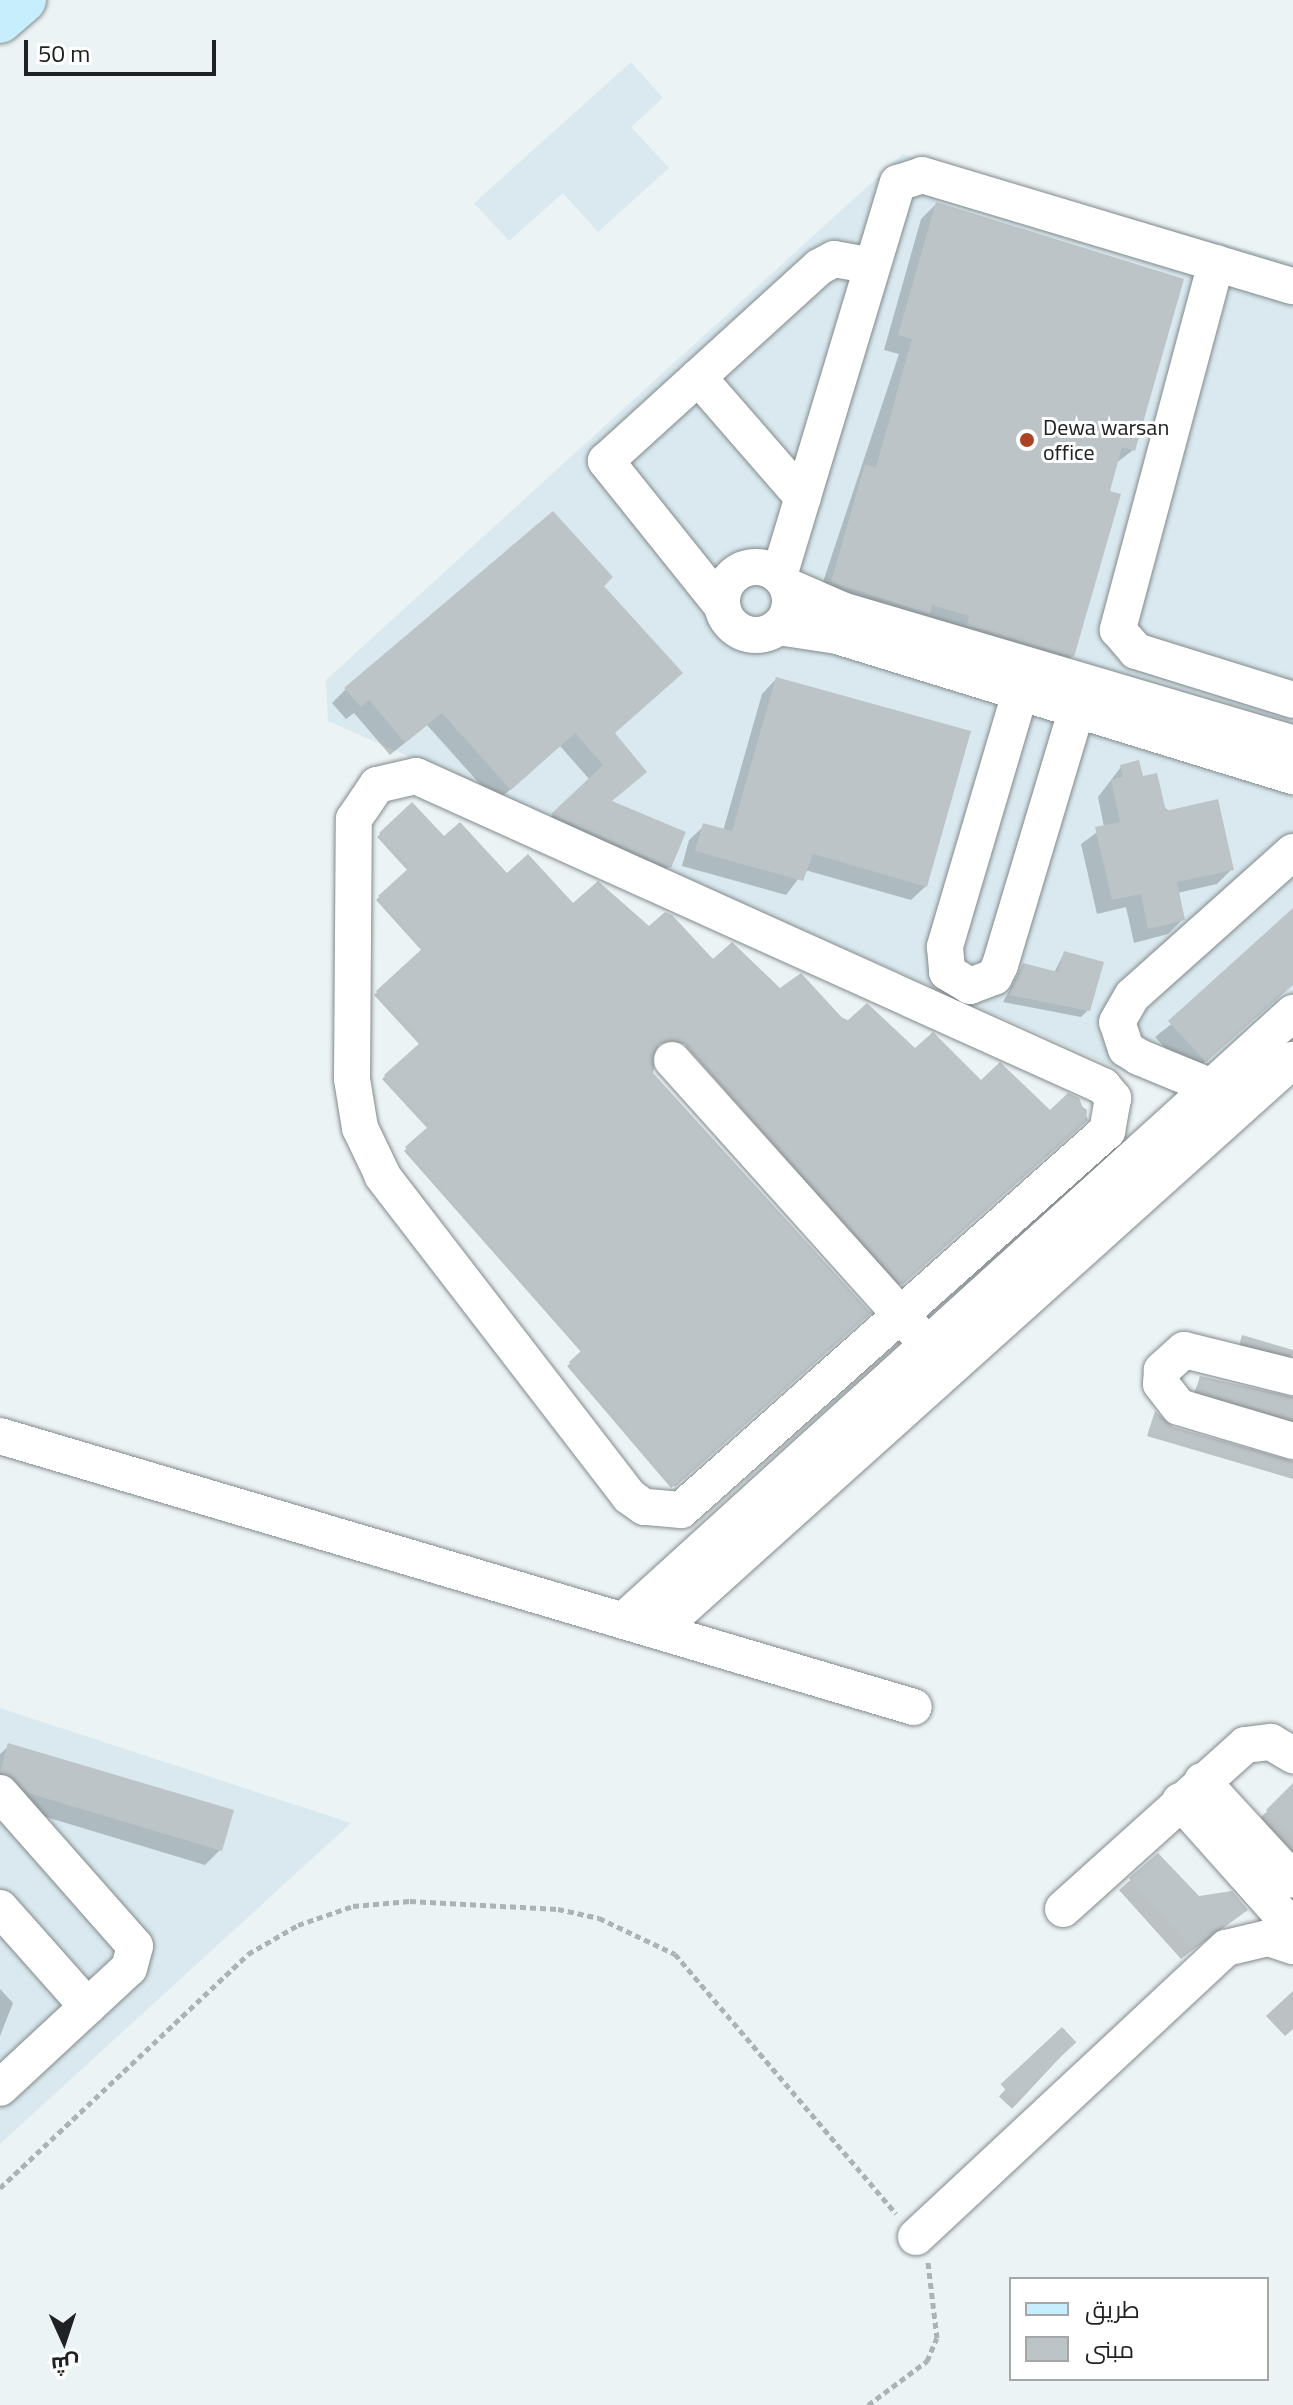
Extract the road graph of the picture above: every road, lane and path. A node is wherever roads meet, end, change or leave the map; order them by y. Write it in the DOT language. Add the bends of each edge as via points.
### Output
graph roads {
  1 [pos="24,0"];
  2 [pos="0,21"];
  3 [pos="1216,263"];
  4 [pos="869,265"];
  5 [pos="1293,286"];
  6 [pos="698,377"];
  7 [pos="803,498"];
  8 [pos="657,503"];
  9 [pos="783,581"];
  10 [pos="725,594"];
  11 [pos="778,627"];
  12 [pos="1244,684"];
  13 [pos="1020,693"];
  14 [pos="1293,700"];
  15 [pos="1076,711"];
  16 [pos="1232,726"];
  17 [pos="1007,736"];
  18 [pos="1293,744"];
  19 [pos="1063,756"];
  20 [pos="1293,776"];
  21 [pos="1293,852"];
  22 [pos="1293,1013"];
  23 [pos="672,1060"];
  24 [pos="1293,1060"];
  25 [pos="1211,1087"];
  26 [pos="1113,1098"];
  27 [pos="1248,1103"];
  28 [pos="1173,1123"];
  29 [pos="902,1317"];
  30 [pos="938,1357"];
  31 [pos="1293,1377"];
  32 [pos="0,1436"];
  33 [pos="1293,1441"];
  34 [pos="748,1533"];
  35 [pos="626,1618"];
  36 [pos="661,1628"];
  37 [pos="914,1707"];
  38 [pos="1293,1755"];
  39 [pos="1191,1791"];
  40 [pos="0,1793"];
  41 [pos="1293,1880"];
  42 [pos="0,1908"];
  43 [pos="1063,1909"];
  44 [pos="1293,1928"];
  45 [pos="1293,1946"];
  46 [pos="88,2007"];
  47 [pos="0,2088"];
  48 [pos="0,2188"];
  49 [pos="916,2237"];
  50 [pos="868,2405"];
  1 -- 2 [label="main road"];
  3 -- 4 [label="street" via="922,175 890,193"];
  3 -- 5 [label="street"];
  3 -- 12 [label="street" via="1118,630 1136,651"];
  4 -- 6 [label="street" via="826,262"];
  4 -- 7 [label="street"];
  6 -- 7 [label="street"];
  6 -- 10 [label="street" via="606,466"];
  7 -- 9 [label="street"];
  8 -- 10 [label="street"];
  9 -- 10 [label="street" via="758,567"];
  9 -- 11 [label="street" via="789,608"];
  9 -- 16 [label="street" via="842,610"];
  10 -- 11 [label="street" via="731,624 749,634"];
  11 -- 13 [label="street" via="837,636"];
  12 -- 14 [label="street"];
  12 -- 16 [label="street"];
  13 -- 15 [label="street"];
  13 -- 17 [label="street"];
  15 -- 19 [label="street"];
  15 -- 20 [label="street"];
  16 -- 18 [label="street"];
  17 -- 19 [label="street" via="1033,733"];
  17 -- 19 [label="street" via="945,947 947,972 970,986 994,977 1000,965"];
  21 -- 25 [label="street" via="1121,1007 1117,1022 1126,1049"];
  22 -- 25 [label="street"];
  23 -- 29 [label="street"];
  24 -- 27 [label="street"];
  25 -- 27 [label="street"];
  25 -- 28 [label="street"];
  26 -- 28 [label="street"];
  26 -- 29 [label="street" via="1107,1131"];
  26 -- 29 [label="street" via="1103,1086 436,783 396,777 362,800 354,819 352,1079 365,1140 383,1176 629,1496 662,1511 698,1502"];
  27 -- 30 [label="street"];
  28 -- 30 [label="street"];
  29 -- 30 [label="street"];
  30 -- 34 [label="street"];
  31 -- 33 [label="street" via="1184,1350 1162,1370 1161,1384 1179,1407"];
  32 -- 35 [label="street"];
  34 -- 35 [label="street"];
  34 -- 36 [label="street"];
  35 -- 36 [label="street"];
  36 -- 37 [label="street"];
  38 -- 39 [label="street" via="1271,1742 1245,1745"];
  39 -- 41 [label="street"];
  39 -- 43 [label="street"];
  39 -- 44 [label="street"];
  40 -- 46 [label="street" via="132,1938 129,1968"];
  42 -- 46 [label="street"];
  45 -- 49 [label="street" via="1246,1940 1209,1961"];
  46 -- 47 [label="street"];
  48 -- 49 [label="path" via="196,1998 298,1925 353,1906 410,1901 558,1909 612,1923 675,1954"];
  49 -- 50 [label="path" via="935,2289 937,2338 927,2361"];
}
